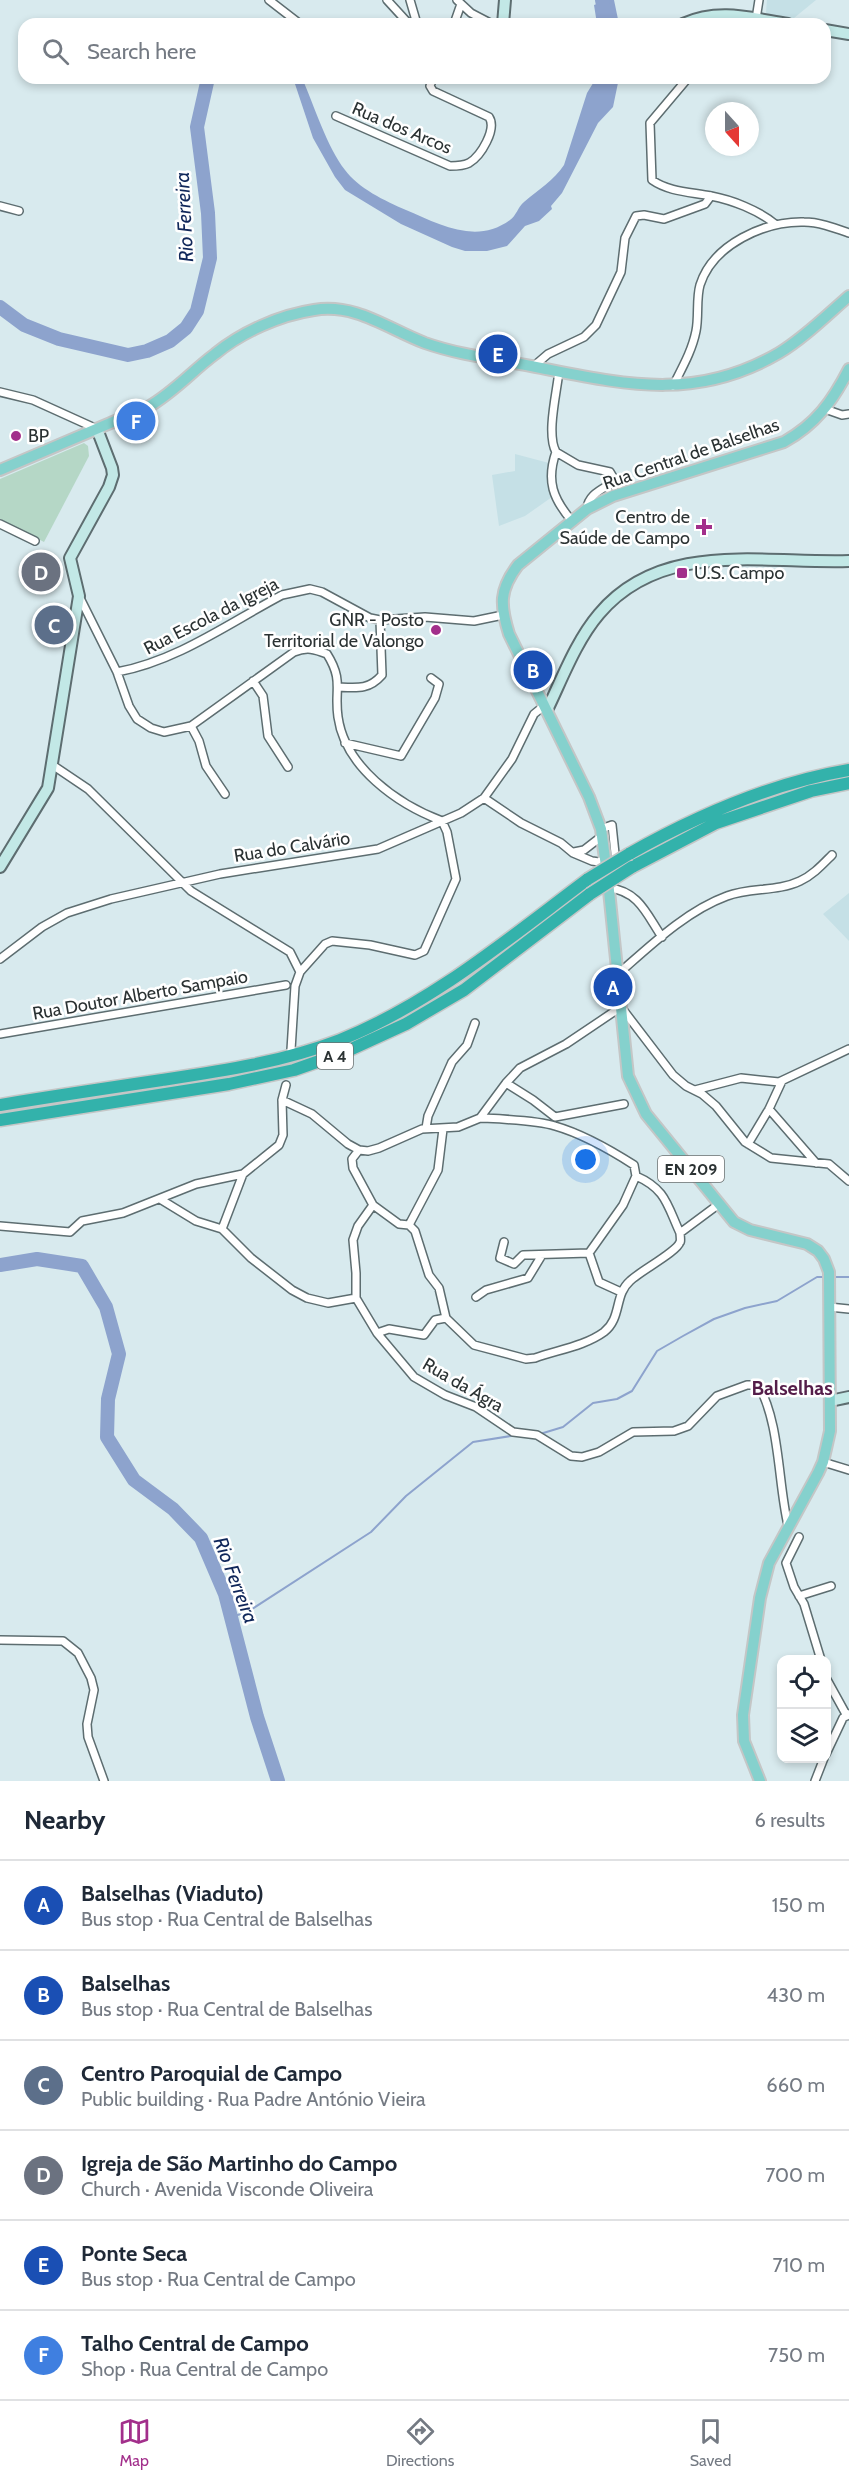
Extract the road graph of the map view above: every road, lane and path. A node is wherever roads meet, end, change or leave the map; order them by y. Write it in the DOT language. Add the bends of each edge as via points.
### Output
graph roads {
  1 [pos="269,0"];
  2 [pos="387,0"];
  3 [pos="410,0"];
  4 [pos="505,0"];
  5 [pos="759,0"];
  6 [pos="459,2"];
  7 [pos="292,18"];
  8 [pos="404,18"];
  9 [pos="415,18"];
  10 [pos="455,18"];
  11 [pos="485,18"];
  12 [pos="498,18"];
  13 [pos="696,18"];
  14 [pos="751,18"];
  15 [pos="756,18"];
  16 [pos="831,31"];
  17 [pos="849,34"];
  18 [pos="431,84"];
  19 [pos="683,84"];
  20 [pos="336,116"];
  21 [pos="711,196"];
  22 [pos="0,206"];
  23 [pos="19,212"];
  24 [pos="775,224"];
  25 [pos="849,233"];
  26 [pos="849,296"];
  27 [pos="534,366"];
  28 [pos="849,369"];
  29 [pos="560,371"];
  30 [pos="674,386"];
  31 [pos="0,392"];
  32 [pos="825,409"];
  33 [pos="849,414"];
  34 [pos="97,429"];
  35 [pos="556,452"];
  36 [pos="0,470"];
  37 [pos="587,509"];
  38 [pos="572,522"];
  39 [pos="0,524"];
  40 [pos="35,541"];
  41 [pos="849,561"];
  42 [pos="79,596"];
  43 [pos="503,615"];
  44 [pos="380,620"];
  45 [pos="117,672"];
  46 [pos="431,678"];
  47 [pos="562,679"];
  48 [pos="253,681"];
  49 [pos="338,687"];
  50 [pos="542,700"];
  51 [pos="191,726"];
  52 [pos="345,743"];
  53 [pos="51,764"];
  54 [pos="288,767"];
  55 [pos="849,770"];
  56 [pos="849,783"];
  57 [pos="225,794"];
  58 [pos="484,798"];
  59 [pos="442,821"];
  60 [pos="601,832"];
  61 [pos="573,853"];
  62 [pos="832,855"];
  63 [pos="606,859"];
  64 [pos="0,867"];
  65 [pos="185,882"];
  66 [pos="614,888"];
  67 [pos="662,937"];
  68 [pos="0,959"];
  69 [pos="300,972"];
  70 [pos="618,974"];
  71 [pos="286,985"];
  72 [pos="621,1007"];
  73 [pos="475,1023"];
  74 [pos="0,1034"];
  75 [pos="849,1049"];
  76 [pos="291,1050"];
  77 [pos="838,1055"];
  78 [pos="849,1058"];
  79 [pos="783,1081"];
  80 [pos="506,1083"];
  81 [pos="286,1085"];
  82 [pos="695,1090"];
  83 [pos="282,1100"];
  84 [pos="624,1104"];
  85 [pos="0,1105"];
  86 [pos="769,1109"];
  87 [pos="480,1118"];
  88 [pos="0,1120"];
  89 [pos="554,1121"];
  90 [pos="426,1128"];
  91 [pos="442,1129"];
  92 [pos="748,1144"];
  93 [pos="359,1150"];
  94 [pos="816,1163"];
  95 [pos="243,1174"];
  96 [pos="636,1176"];
  97 [pos="849,1181"];
  98 [pos="160,1199"];
  99 [pos="719,1204"];
  100 [pos="373,1206"];
  101 [pos="409,1225"];
  102 [pos="0,1226"];
  103 [pos="222,1229"];
  104 [pos="680,1233"];
  105 [pos="504,1242"];
  106 [pos="589,1252"];
  107 [pos="542,1254"];
  108 [pos="621,1292"];
  109 [pos="476,1297"];
  110 [pos="356,1298"];
  111 [pos="829,1307"];
  112 [pos="849,1309"];
  113 [pos="446,1318"];
  114 [pos="377,1333"];
  115 [pos="849,1397"];
  116 [pos="830,1401"];
  117 [pos="823,1462"];
  118 [pos="849,1470"];
  119 [pos="788,1525"];
  120 [pos="799,1537"];
  121 [pos="831,1586"];
  122 [pos="799,1596"];
  123 [pos="0,1640"];
  124 [pos="820,1655"];
  125 [pos="831,1686"];
  126 [pos="848,1715"];
  127 [pos="831,1743"];
  128 [pos="822,1763"];
  129 [pos="104,1781"];
  130 [pos="760,1781"];
  131 [pos="815,1781"];
  1 -- 7 [label="street"];
  2 -- 8 [label="street"];
  3 -- 9 [label="street"];
  4 -- 12 [label="street"];
  5 -- 15 [label="street"];
  6 -- 10 [label="street"];
  6 -- 11 [label="street" via="471,13"];
  13 -- 14 [label="street" via="730,14"];
  16 -- 17 [label="street"];
  18 -- 20 [label="street, Rua dos Arcos" via="433,91 489,117 492,122 477,157 469,163 460,166 440,162"];
  19 -- 21 [label="street" via="650,123 652,180 680,191"];
  21 -- 24 [label="street"];
  21 -- 27 [label="street" via="705,204 664,219 636,216 625,238 621,272 596,325 584,337 548,354"];
  22 -- 23 [label="street"];
  24 -- 25 [label="street" via="806,222"];
  24 -- 30 [label="street" via="739,240 716,258 700,285 693,340"];
  26 -- 30 [label="main road" via="787,347 751,367 716,379"];
  27 -- 29 [label="main road"];
  27 -- 34 [label="main road" via="425,343 357,312 316,309 284,317 232,341 170,394"];
  28 -- 32 [label="main road, Rua Central de Balselhas / EN 209"];
  29 -- 30 [label="main road" via="644,386"];
  29 -- 35 [label="street" via="552,427"];
  31 -- 34 [label="street" via="33,400"];
  32 -- 33 [label="street"];
  32 -- 37 [label="main road, Rua Central de Balselhas / EN 209" via="804,431 784,442 613,496"];
  34 -- 36 [label="main road"];
  34 -- 42 [label="street" via="113,475 70,558"];
  35 -- 37 [label="street" via="578,465 610,472 613,477 612,483 594,494"];
  35 -- 38 [label="street" via="551,464 553,493"];
  37 -- 38 [label="main road, Rua Central de Balselhas / EN 209"];
  38 -- 43 [label="main road, Rua Central de Balselhas / EN 209" via="518,565 509,577 503,593"];
  39 -- 40 [label="street"];
  41 -- 47 [label="street" via="711,559 646,576 599,614"];
  42 -- 45 [label="street"];
  42 -- 53 [label="street"];
  43 -- 44 [label="street, Rua Escola da Igreja" via="474,621 425,617"];
  43 -- 50 [label="main road, Rua Central de Balselhas / EN 209"];
  44 -- 45 [label="street, Rua Escola da Igreja" via="322,592 297,591 282,595 141,668"];
  44 -- 49 [label="street" via="382,675 363,688"];
  45 -- 51 [label="street" via="138,719 165,732"];
  46 -- 52 [label="street" via="439,684 435,698 400,756"];
  47 -- 50 [label="street"];
  47 -- 50 [label="street"];
  48 -- 49 [label="street" via="294,652 314,648 327,654 335,666"];
  48 -- 51 [label="street"];
  48 -- 54 [label="street" via="262,696 268,736"];
  49 -- 52 [label="street" via="337,714"];
  50 -- 58 [label="street, Rua do Calvário" via="512,759"];
  50 -- 60 [label="main road, Rua Central de Balselhas / EN 209"];
  51 -- 57 [label="street" via="206,766"];
  52 -- 59 [label="street" via="381,787"];
  53 -- 64 [label="street" via="48,788"];
  53 -- 65 [label="street" via="88,789"];
  55 -- 85 [label="highway, A 4, bridge" via="799,781 710,812 629,854 588,879 457,977 340,1040 221,1071"];
  56 -- 88 [label="highway, A 4, bridge" via="811,791 716,823 633,867 590,894 464,990 406,1024 345,1052 294,1070 229,1084"];
  58 -- 59 [label="street, Rua do Calvário"];
  58 -- 61 [label="street"];
  59 -- 65 [label="street, Rua do Calvário" via="378,849"];
  59 -- 69 [label="street" via="456,879 423,951 415,955 332,941"];
  60 -- 61 [label="street" via="584,850"];
  60 -- 63 [label="main road, Rua Central de Balselhas / EN 209"];
  60 -- 66 [label="street" via="612,825"];
  61 -- 63 [label="street" via="592,861"];
  62 -- 67 [label="street" via="801,881 727,896 689,916"];
  63 -- 66 [label="main road, Rua Central de Balselhas / EN 209"];
  65 -- 68 [label="street, Rua do Calvário" via="67,913"];
  65 -- 69 [label="street" via="191,891 290,952"];
  66 -- 67 [label="street" via="632,894"];
  66 -- 70 [label="main road, Rua Central de Balselhas / EN 209"];
  67 -- 70 [label="street"];
  69 -- 76 [label="street" via="295,986"];
  70 -- 72 [label="main road, Rua Central de Balselhas / EN 209"];
  71 -- 74 [label="street, Rua Doutor Alberto Sampaio"];
  72 -- 80 [label="street" via="566,1044 520,1068"];
  72 -- 82 [label="street" via="673,1074"];
  72 -- 99 [label="main road, Rua Central de Balselhas / EN 209" via="628,1076 638,1100"];
  73 -- 90 [label="street" via="467,1045 452,1062"];
  75 -- 77 [label="street"];
  77 -- 78 [label="street"];
  77 -- 79 [label="street"];
  79 -- 82 [label="street" via="741,1078"];
  79 -- 86 [label="street"];
  80 -- 87 [label="street"];
  80 -- 89 [label="street" via="533,1100"];
  81 -- 83 [label="street"];
  82 -- 92 [label="street" via="716,1106"];
  83 -- 93 [label="street" via="312,1114"];
  83 -- 95 [label="street" via="283,1135 279,1145"];
  84 -- 89 [label="street"];
  86 -- 92 [label="street"];
  86 -- 94 [label="street"];
  87 -- 89 [label="street"];
  87 -- 91 [label="street"];
  89 -- 96 [label="street" via="634,1165"];
  90 -- 91 [label="street"];
  90 -- 93 [label="street" via="379,1148"];
  91 -- 101 [label="street" via="438,1170"];
  92 -- 94 [label="street" via="771,1158"];
  93 -- 100 [label="street" via="352,1159 353,1167"];
  94 -- 97 [label="street" via="829,1164"];
  95 -- 98 [label="street" via="196,1184"];
  95 -- 103 [label="street"];
  96 -- 104 [label="street" via="661,1191"];
  96 -- 106 [label="street" via="623,1205"];
  98 -- 102 [label="street" via="123,1213 82,1221 70,1232"];
  98 -- 103 [label="street" via="196,1221"];
  99 -- 104 [label="street"];
  99 -- 111 [label="main road, Rua Central de Balselhas / EN 209" via="734,1222 750,1230 807,1244 818,1251 829,1277"];
  100 -- 101 [label="street" via="399,1224"];
  100 -- 110 [label="street" via="353,1240"];
  101 -- 113 [label="street" via="415,1231 429,1275 439,1288"];
  103 -- 110 [label="street" via="251,1258 307,1298 328,1303"];
  104 -- 108 [label="street" via="681,1242 676,1249 641,1270"];
  105 -- 107 [label="street" via="500,1258 514,1264 523,1255"];
  106 -- 107 [label="street"];
  106 -- 108 [label="street" via="599,1282"];
  107 -- 109 [label="street" via="528,1278 486,1290"];
  108 -- 113 [label="street" via="612,1326 601,1334 535,1358 474,1345"];
  110 -- 114 [label="street, Rua da Ágra"];
  111 -- 112 [label="street"];
  111 -- 116 [label="main road, Rua Central de Balselhas / EN 209"];
  113 -- 114 [label="street" via="435,1320 424,1335 389,1329"];
  114 -- 119 [label="street, Rua da Ágra" via="414,1377 476,1407 513,1432 537,1435 571,1456 599,1452 633,1432 674,1431 688,1426 717,1396 758,1385 770,1418"];
  115 -- 116 [label="street"];
  116 -- 117 [label="main road, Rua Central de Balselhas / EN 209" via="830,1431"];
  117 -- 118 [label="street"];
  117 -- 119 [label="main road, Rua Central de Balselhas / EN 209"];
  119 -- 130 [label="main road, Rua Central de Balselhas / EN 209" via="770,1563 760,1598 743,1715 744,1741"];
  120 -- 122 [label="street" via="786,1563"];
  121 -- 122 [label="street"];
  122 -- 124 [label="street"];
  123 -- 129 [label="street" via="63,1641 78,1653 94,1690 88,1737"];
  125 -- 126 [label="street"];
  126 -- 127 [label="street"];
  128 -- 131 [label="street"];
}
